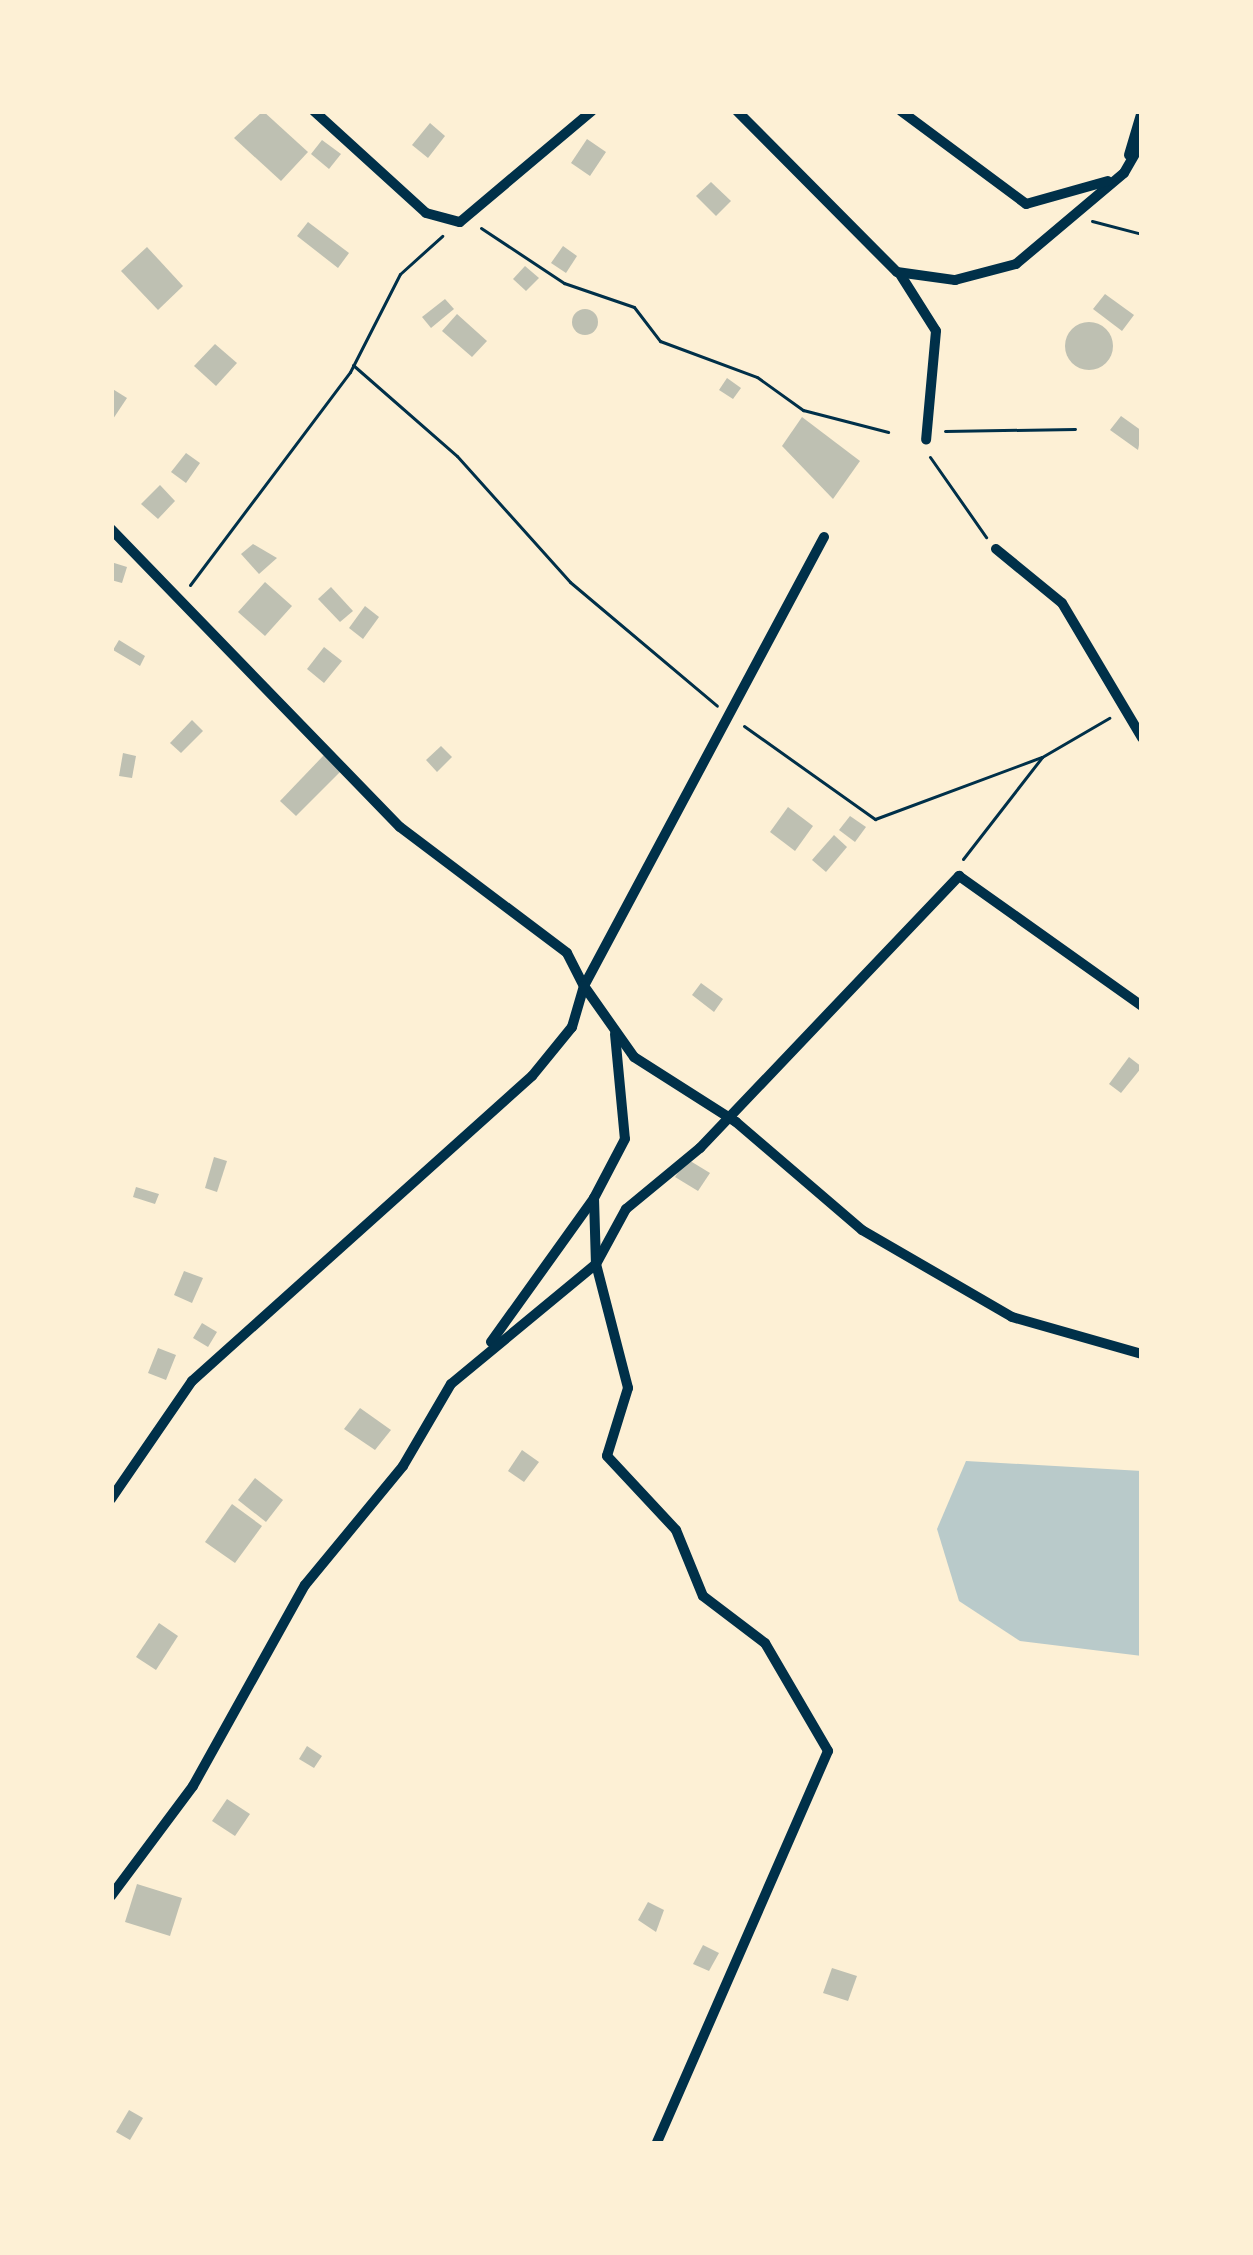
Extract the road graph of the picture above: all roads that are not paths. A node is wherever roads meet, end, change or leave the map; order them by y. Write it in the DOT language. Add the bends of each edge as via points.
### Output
graph roads {
  1 [pos="314,111"];
  2 [pos="592,111"];
  3 [pos="737,111"];
  4 [pos="901,111"];
  5 [pos="1142,111"];
  6 [pos="1142,142"];
  7 [pos="1124,172"];
  8 [pos="897,272"];
  9 [pos="926,440"];
  10 [pos="111,529"];
  11 [pos="824,537"];
  12 [pos="995,549"];
  13 [pos="1142,738"];
  14 [pos="584,986"];
  15 [pos="1142,1006"];
  16 [pos="616,1034"];
  17 [pos="727,1118"];
  18 [pos="594,1198"];
  19 [pos="596,1264"];
  20 [pos="483,1352"];
  21 [pos="1142,1354"];
  22 [pos="111,1499"];
  23 [pos="111,1896"];
  24 [pos="656,2144"];
  1 -- 2 [label="street" via="426,213 472,221"];
  3 -- 8 [label="street"];
  4 -- 7 [label="street" via="949,157 1026,204 1077,197"];
  5 -- 7 [label="street"];
  6 -- 7 [label="street"];
  7 -- 8 [label="street" via="1016,264 974,277"];
  8 -- 9 [label="street" via="936,331"];
  10 -- 14 [label="street" via="400,826 567,953"];
  11 -- 14 [label="street"];
  12 -- 13 [label="street" via="1062,603"];
  14 -- 16 [label="street"];
  14 -- 22 [label="street" via="572,1027 532,1076 192,1381"];
  15 -- 17 [label="street" via="959,876"];
  16 -- 17 [label="street"];
  16 -- 18 [label="street" via="625,1139"];
  17 -- 19 [label="street" via="626,1210"];
  17 -- 21 [label="street" via="862,1230 974,1298"];
  18 -- 19 [label="street"];
  18 -- 20 [label="street"];
  19 -- 20 [label="street"];
  19 -- 24 [label="street" via="627,1353 608,1456 676,1531 704,1596 765,1643 828,1751 767,1868 745,1955 713,2003"];
  20 -- 23 [label="street" via="305,1585 193,1786"];
}
